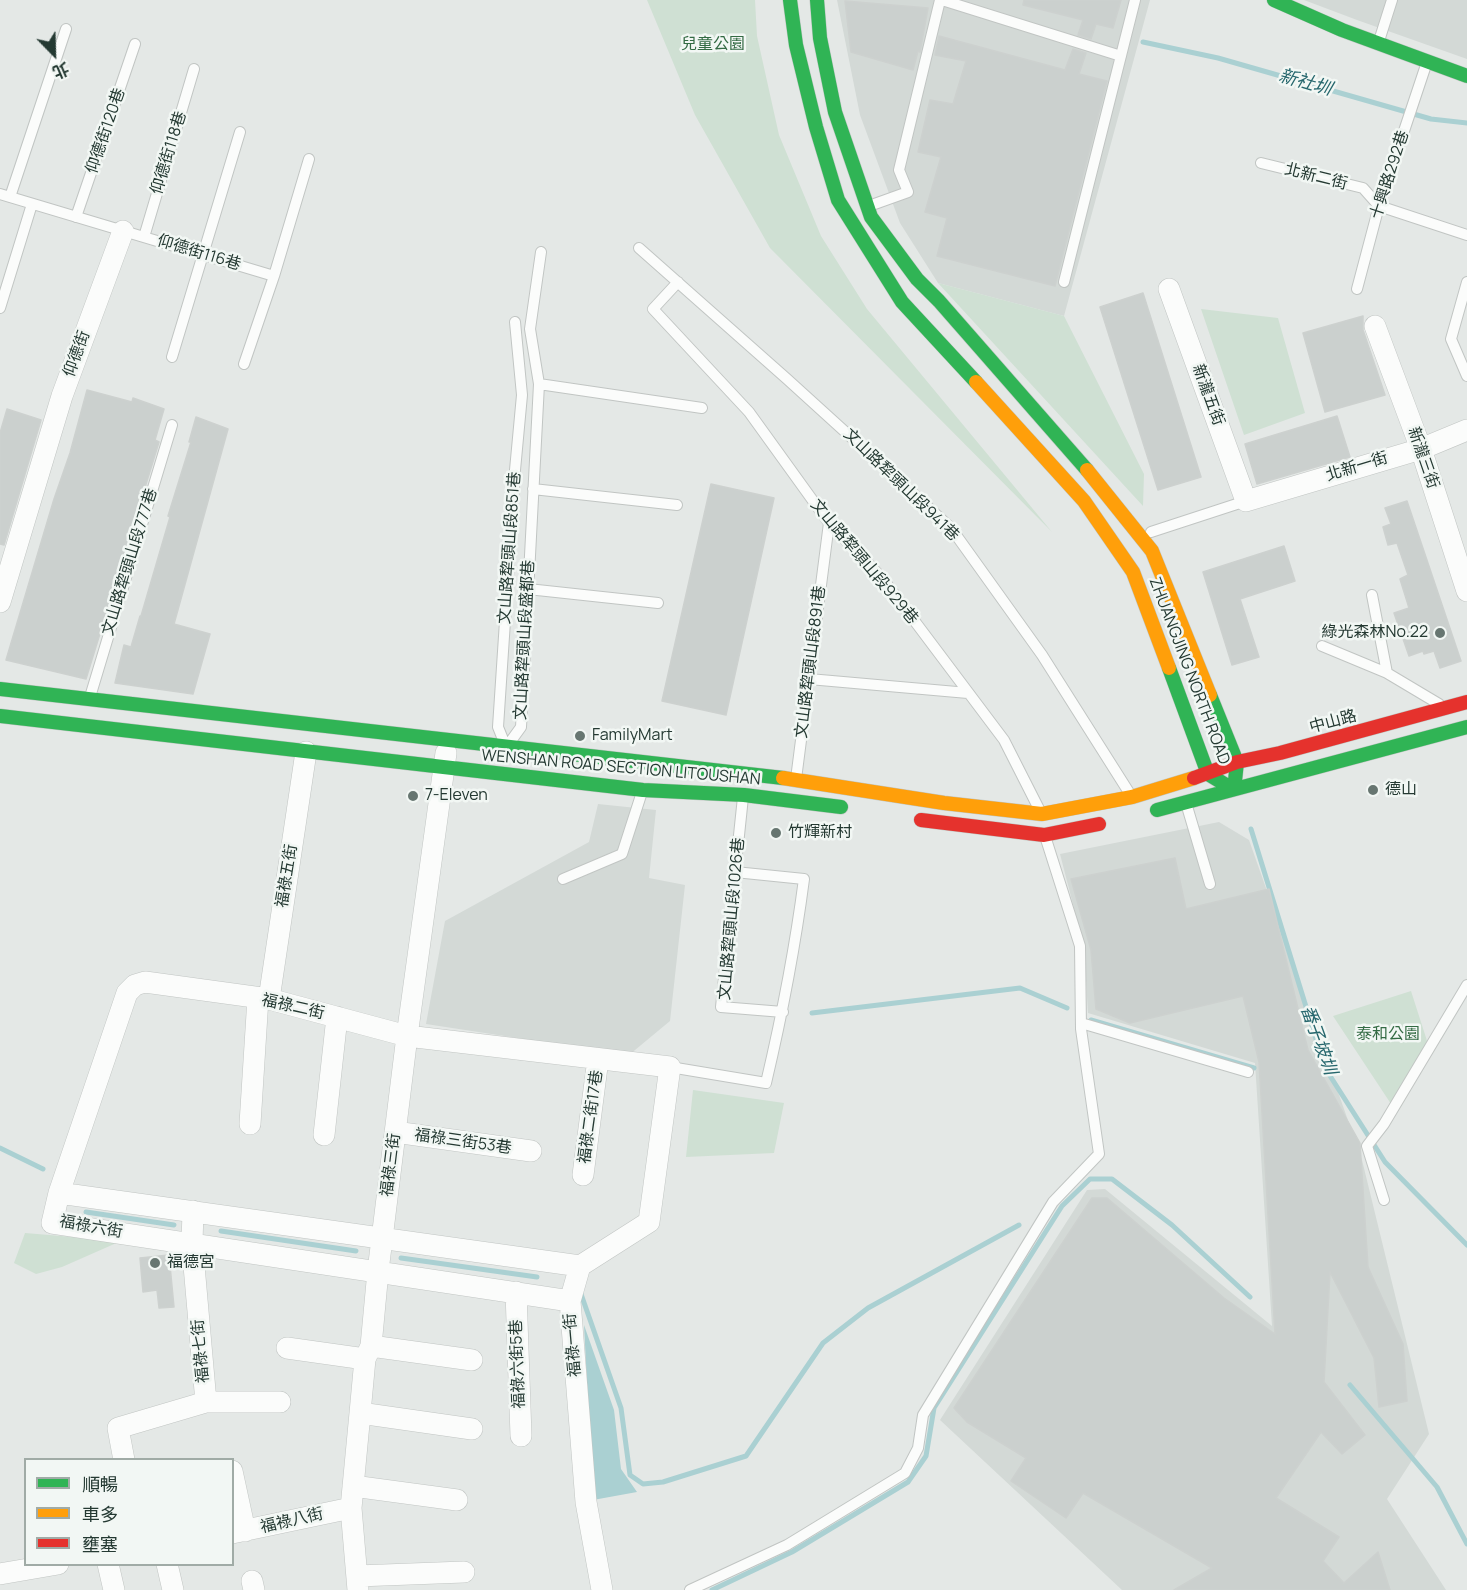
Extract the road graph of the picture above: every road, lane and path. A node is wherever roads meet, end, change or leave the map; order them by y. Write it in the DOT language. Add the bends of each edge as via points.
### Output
graph roads {
  1 [pos="790,0"];
  2 [pos="817,0"];
  3 [pos="941,0"];
  4 [pos="1135,0"];
  5 [pos="1274,0"];
  6 [pos="1392,0"];
  7 [pos="66,29"];
  8 [pos="135,44"];
  9 [pos="1378,44"];
  10 [pos="1121,56"];
  11 [pos="1427,62"];
  12 [pos="194,69"];
  13 [pos="1467,76"];
  14 [pos="240,132"];
  15 [pos="309,159"];
  16 [pos="1261,163"];
  17 [pos="5,196"];
  18 [pos="32,204"];
  19 [pos="1379,206"];
  20 [pos="868,207"];
  21 [pos="76,217"];
  22 [pos="123,231"];
  23 [pos="1467,235"];
  24 [pos="144,237"];
  25 [pos="639,248"];
  26 [pos="541,252"];
  27 [pos="204,254"];
  28 [pos="274,276"];
  29 [pos="678,282"];
  30 [pos="1065,282"];
  31 [pos="1467,282"];
  32 [pos="1169,289"];
  33 [pos="1357,289"];
  34 [pos="0,308"];
  35 [pos="515,322"];
  36 [pos="1375,326"];
  37 [pos="172,357"];
  38 [pos="244,364"];
  39 [pos="1467,376"];
  40 [pos="539,384"];
  41 [pos="702,408"];
  42 [pos="172,425"];
  43 [pos="1467,430"];
  44 [pos="1421,448"];
  45 [pos="533,489"];
  46 [pos="1246,501"];
  47 [pos="677,505"];
  48 [pos="829,523"];
  49 [pos="1151,532"];
  50 [pos="528,589"];
  51 [pos="1467,591"];
  52 [pos="1372,595"];
  53 [pos="0,602"];
  54 [pos="658,603"];
  55 [pos="1322,645"];
  56 [pos="1387,673"];
  57 [pos="809,679"];
  58 [pos="0,689"];
  59 [pos="968,693"];
  60 [pos="89,700"];
  61 [pos="1467,702"];
  62 [pos="1448,709"];
  63 [pos="0,716"];
  64 [pos="1466,728"];
  65 [pos="448,741"];
  66 [pos="306,752"];
  67 [pos="504,761"];
  68 [pos="1237,762"];
  69 [pos="444,768"];
  70 [pos="748,773"];
  71 [pos="1208,774"];
  72 [pos="644,776"];
  73 [pos="796,779"];
  74 [pos="1180,782"];
  75 [pos="1233,789"];
  76 [pos="744,795"];
  77 [pos="1132,797"];
  78 [pos="794,801"];
  79 [pos="1186,802"];
  80 [pos="851,809"];
  81 [pos="1041,814"];
  82 [pos="1142,814"];
  83 [pos="909,818"];
  84 [pos="1112,821"];
  85 [pos="1044,835"];
  86 [pos="735,872"];
  87 [pos="563,879"];
  88 [pos="1210,884"];
  89 [pos="1467,985"];
  90 [pos="263,999"];
  91 [pos="783,1012"];
  92 [pos="337,1017"];
  93 [pos="1081,1023"];
  94 [pos="407,1036"];
  95 [pos="598,1059"];
  96 [pos="670,1067"];
  97 [pos="1248,1072"];
  98 [pos="250,1124"];
  99 [pos="395,1132"];
  100 [pos="324,1135"];
  101 [pos="531,1151"];
  102 [pos="583,1175"];
  103 [pos="59,1193"];
  104 [pos="1384,1200"];
  105 [pos="193,1211"];
  106 [pos="382,1239"];
  107 [pos="192,1242"];
  108 [pos="579,1266"];
  109 [pos="378,1270"];
  110 [pos="516,1292"];
  111 [pos="570,1301"];
  112 [pos="287,1348"];
  113 [pos="368,1353"];
  114 [pos="472,1360"];
  115 [pos="206,1402"];
  116 [pos="280,1402"];
  117 [pos="360,1413"];
  118 [pos="472,1429"];
  119 [pos="521,1436"];
  120 [pos="124,1458"];
  121 [pos="353,1486"];
  122 [pos="234,1488"];
  123 [pos="457,1500"];
  124 [pos="351,1508"];
  125 [pos="239,1532"];
  126 [pos="46,1566"];
  127 [pos="108,1566"];
  128 [pos="167,1566"];
  129 [pos="464,1572"];
  130 [pos="0,1574"];
  131 [pos="358,1583"];
  132 [pos="114,1590"];
  133 [pos="172,1590"];
  134 [pos="602,1590"];
  135 [pos="690,1590"];
  1 -- 71 [label="main road, ZHUANGJING NORTH ROAD" via="796,45 838,200 902,302 1084,501 1133,572"];
  2 -- 20 [label="main road, ZHUANGJING NORTH ROAD" via="820,38 835,112"];
  3 -- 10 [label="lane"];
  3 -- 20 [label="lane" via="899,170 908,192"];
  4 -- 10 [label="lane"];
  5 -- 9 [label="main road"];
  6 -- 9 [label="lane"];
  7 -- 17 [label="lane"];
  8 -- 21 [label="lane, 仰德街120巷"];
  9 -- 11 [label="main road"];
  10 -- 30 [label="lane"];
  11 -- 13 [label="main road"];
  11 -- 19 [label="lane, 十興路292巷"];
  12 -- 24 [label="lane, 仰德街118巷"];
  14 -- 27 [label="lane"];
  15 -- 28 [label="lane"];
  16 -- 19 [label="lane, 北新二街" via="1363,188"];
  17 -- 18 [label="lane"];
  18 -- 21 [label="lane"];
  18 -- 34 [label="lane"];
  19 -- 23 [label="lane, 北新二街"];
  19 -- 33 [label="lane, 十興路292巷"];
  20 -- 68 [label="main road, ZHUANGJING NORTH ROAD" via="917,279 1100,485 1152,551"];
  21 -- 22 [label="lane"];
  22 -- 24 [label="lane, 仰德街116巷"];
  22 -- 53 [label="street, 仰德街" via="62,396"];
  24 -- 27 [label="lane, 仰德街116巷"];
  25 -- 29 [label="lane, 文山路犂頭山段941巷"];
  26 -- 40 [label="lane, 文山路犂頭山段盛都巷" via="530,329"];
  27 -- 28 [label="lane, 仰德街116巷"];
  27 -- 37 [label="lane"];
  28 -- 38 [label="lane"];
  29 -- 48 [label="lane, 文山路犂頭山段929巷" via="653,309 749,412"];
  29 -- 77 [label="lane, 文山路犂頭山段941巷" via="951,528 1042,655"];
  31 -- 39 [label="lane" via="1451,339"];
  32 -- 46 [label="street, 新瀧五街"];
  35 -- 67 [label="lane, 文山路犂頭山段851巷" via="522,394 498,727"];
  36 -- 44 [label="street, 新瀧三街"];
  40 -- 41 [label="lane"];
  40 -- 45 [label="lane, 文山路犂頭山段盛都巷"];
  42 -- 60 [label="lane, 文山路犂頭山段777巷"];
  43 -- 44 [label="street, 北新一街"];
  44 -- 46 [label="street, 北新一街"];
  44 -- 51 [label="street, 新瀧三街"];
  45 -- 47 [label="lane"];
  45 -- 50 [label="lane, 文山路犂頭山段盛都巷"];
  46 -- 49 [label="lane"];
  48 -- 57 [label="lane, 文山路犂頭山段891巷"];
  48 -- 59 [label="lane, 文山路犂頭山段929巷" via="883,579"];
  50 -- 54 [label="lane"];
  50 -- 67 [label="lane, 文山路犂頭山段盛都巷" via="520,727"];
  52 -- 56 [label="lane"];
  55 -- 56 [label="lane"];
  56 -- 62 [label="lane"];
  57 -- 59 [label="lane"];
  57 -- 73 [label="lane, 文山路犂頭山段891巷"];
  58 -- 60 [label="main road, WENSHAN ROAD SECTION LITOUSHAN"];
  59 -- 81 [label="lane, 文山路犂頭山段929巷" via="1004,740"];
  60 -- 65 [label="main road, WENSHAN ROAD SECTION LITOUSHAN"];
  61 -- 62 [label="main road, 中山路"];
  62 -- 64 [label="lane"];
  62 -- 68 [label="main road, 中山路"];
  63 -- 66 [label="main road, WENSHAN ROAD SECTION LITOUSHAN"];
  64 -- 75 [label="main road"];
  65 -- 67 [label="main road, WENSHAN ROAD SECTION LITOUSHAN"];
  65 -- 69 [label="street, 福祿三街"];
  66 -- 69 [label="main road, WENSHAN ROAD SECTION LITOUSHAN"];
  66 -- 90 [label="street, 福祿五街"];
  67 -- 69 [label="main road, WENSHAN ROAD SECTION LITOUSHAN"];
  67 -- 72 [label="main road, WENSHAN ROAD SECTION LITOUSHAN"];
  67 -- 72 [label="main road, WENSHAN ROAD SECTION LITOUSHAN"];
  68 -- 71 [label="main road, 中山路"];
  68 -- 75 [label="main road, ZHUANGJING NORTH ROAD"];
  69 -- 94 [label="street, 福祿三街"];
  70 -- 72 [label="main road, WENSHAN ROAD SECTION LITOUSHAN"];
  70 -- 73 [label="main road, WENSHAN ROAD SECTION LITOUSHAN"];
  70 -- 76 [label="lane, 文山路犂頭山段1026巷"];
  71 -- 74 [label="main road, WENSHAN ROAD SECTION LITOUSHAN"];
  71 -- 75 [label="main road, ZHUANGJING NORTH ROAD"];
  72 -- 76 [label="main road, WENSHAN ROAD SECTION LITOUSHAN"];
  72 -- 87 [label="lane" via="622,854"];
  73 -- 78 [label="lane, 文山路犂頭山段891巷"];
  73 -- 81 [label="main road, WENSHAN ROAD SECTION LITOUSHAN"];
  74 -- 77 [label="main road, WENSHAN ROAD SECTION LITOUSHAN"];
  74 -- 79 [label="lane"];
  75 -- 79 [label="main road"];
  76 -- 78 [label="main road, WENSHAN ROAD SECTION LITOUSHAN"];
  76 -- 86 [label="lane, 文山路犂頭山段1026巷"];
  77 -- 81 [label="main road, WENSHAN ROAD SECTION LITOUSHAN"];
  78 -- 80 [label="main road, WENSHAN ROAD SECTION LITOUSHAN"];
  79 -- 82 [label="main road"];
  79 -- 88 [label="lane"];
  81 -- 85 [label="lane, 文山路犂頭山段929巷"];
  83 -- 85 [label="main road"];
  84 -- 85 [label="main road"];
  85 -- 93 [label="lane, 文山路犂頭山段929巷" via="1080,946"];
  86 -- 91 [label="lane, 文山路犂頭山段1026巷" via="721,1007"];
  86 -- 91 [label="lane" via="804,879"];
  89 -- 104 [label="lane" via="1367,1146"];
  90 -- 92 [label="street, 福祿二街"];
  90 -- 98 [label="street, 福祿五街"];
  90 -- 103 [label="street, 福祿二街" via="146,982 135,985 127,993"];
  91 -- 96 [label="lane" via="766,1083"];
  92 -- 94 [label="street, 福祿二街"];
  92 -- 100 [label="street"];
  93 -- 97 [label="lane"];
  93 -- 135 [label="lane, 文山路犂頭山段929巷" via="1099,1154 1053,1202 923,1415 918,1448 905,1473 787,1545"];
  94 -- 95 [label="street, 福祿二街"];
  94 -- 99 [label="street, 福祿三街"];
  95 -- 96 [label="street, 福祿二街"];
  95 -- 102 [label="street, 福祿二街17巷"];
  96 -- 108 [label="street" via="649,1222"];
  99 -- 101 [label="street, 福祿三街53巷"];
  99 -- 106 [label="street, 福祿三街"];
  103 -- 105 [label="street, 福祿六街"];
  103 -- 107 [label="street, 福祿六街" via="52,1222"];
  105 -- 106 [label="street, 福祿六街"];
  105 -- 107 [label="street, 福祿七街"];
  106 -- 108 [label="street, 福祿六街"];
  106 -- 109 [label="street, 福祿三街"];
  107 -- 109 [label="street, 福祿六街"];
  107 -- 115 [label="street, 福祿七街"];
  108 -- 111 [label="street, 福祿一街"];
  109 -- 110 [label="street, 福祿六街"];
  109 -- 113 [label="street, 福祿三街"];
  110 -- 111 [label="street, 福祿六街"];
  110 -- 119 [label="street, 福祿六街5巷"];
  111 -- 134 [label="street, 福祿一街" via="586,1502"];
  112 -- 113 [label="street"];
  113 -- 114 [label="street"];
  113 -- 117 [label="street, 福祿三街"];
  115 -- 116 [label="street"];
  115 -- 120 [label="street, 福祿七街" via="118,1428"];
  117 -- 118 [label="street"];
  117 -- 121 [label="street, 福祿三街"];
  121 -- 123 [label="street"];
  121 -- 124 [label="street, 福祿三街"];
  122 -- 125 [label="street"];
  124 -- 125 [label="street, 福祿八街"];
  124 -- 131 [label="street, 福祿三街"];
  126 -- 130 [label="street"];
  127 -- 132 [label="street"];
  128 -- 133 [label="street"];
  129 -- 131 [label="street"];
}
